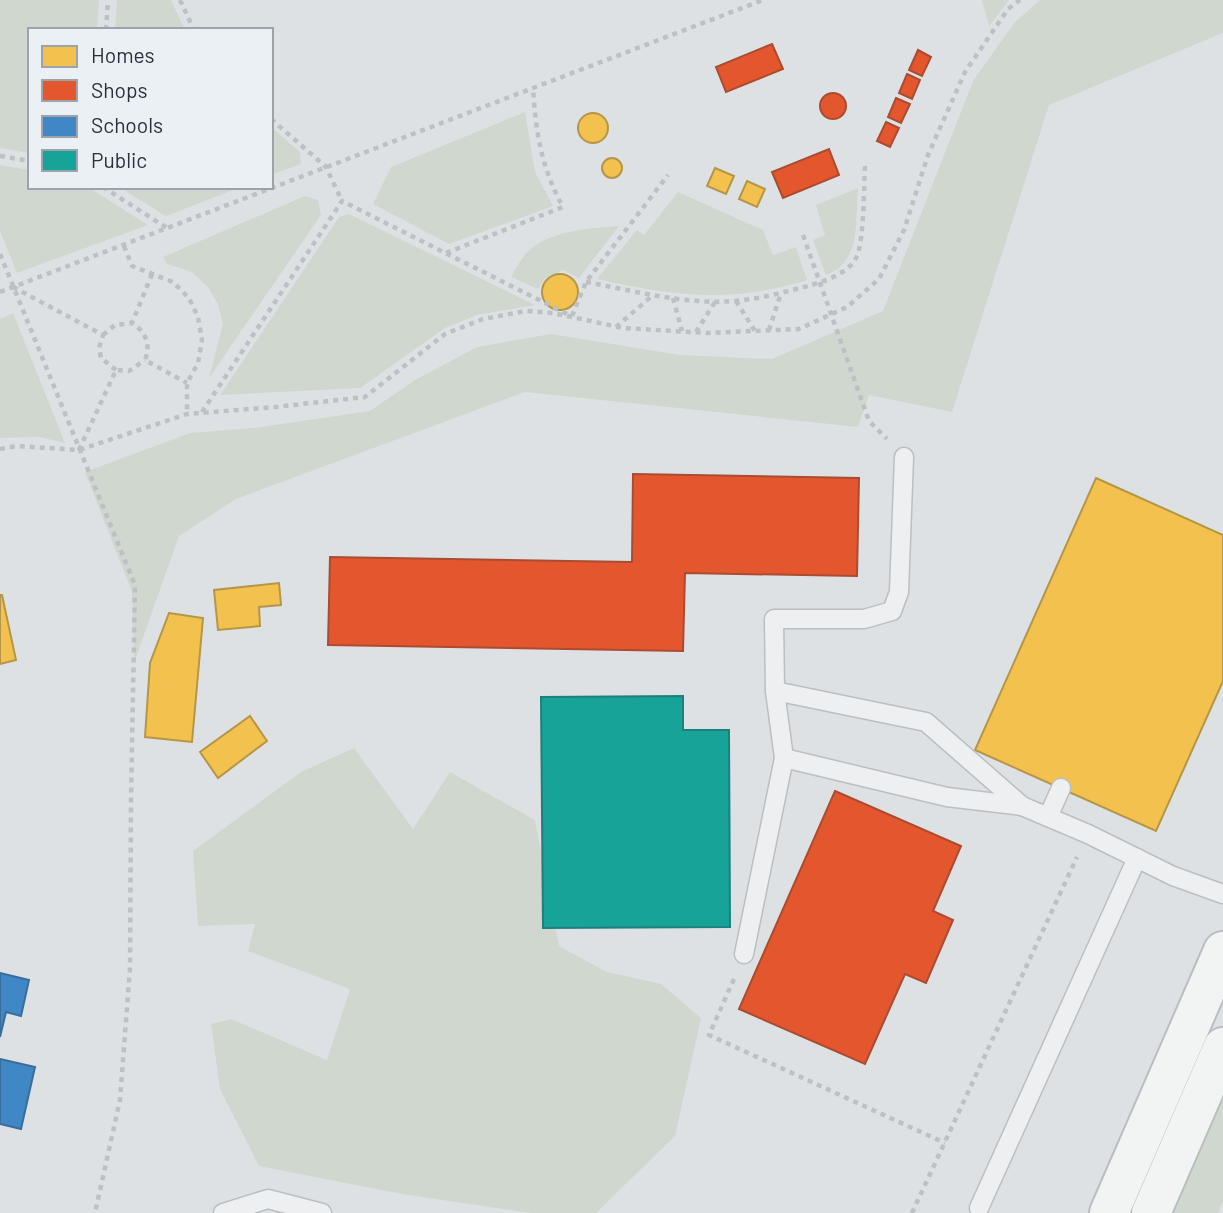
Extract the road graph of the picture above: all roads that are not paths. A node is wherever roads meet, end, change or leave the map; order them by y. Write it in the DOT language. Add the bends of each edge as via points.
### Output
graph roads {
  1 [pos="904,457"];
  2 [pos="775,691"];
  3 [pos="784,758"];
  4 [pos="1060,788"];
  5 [pos="1022,806"];
  6 [pos="1048,817"];
  7 [pos="1137,858"];
  8 [pos="1223,894"];
  9 [pos="1223,951"];
  10 [pos="744,954"];
  11 [pos="1223,1047"];
  12 [pos="979,1208"];
  13 [pos="223,1213"];
  14 [pos="322,1213"];
  15 [pos="1109,1213"];
  16 [pos="1151,1213"];
  1 -- 2 [label="lane" via="899,592 892,611 864,619 774,619"];
  2 -- 3 [label="lane"];
  2 -- 5 [label="lane" via="926,722"];
  3 -- 5 [label="lane" via="947,797"];
  3 -- 10 [label="lane"];
  4 -- 6 [label="lane"];
  5 -- 6 [label="lane"];
  6 -- 7 [label="lane"];
  7 -- 8 [label="lane"];
  7 -- 12 [label="lane"];
  9 -- 15 [label="main road"];
  11 -- 16 [label="main road"];
  13 -- 14 [label="lane" via="268,1199"];
}
